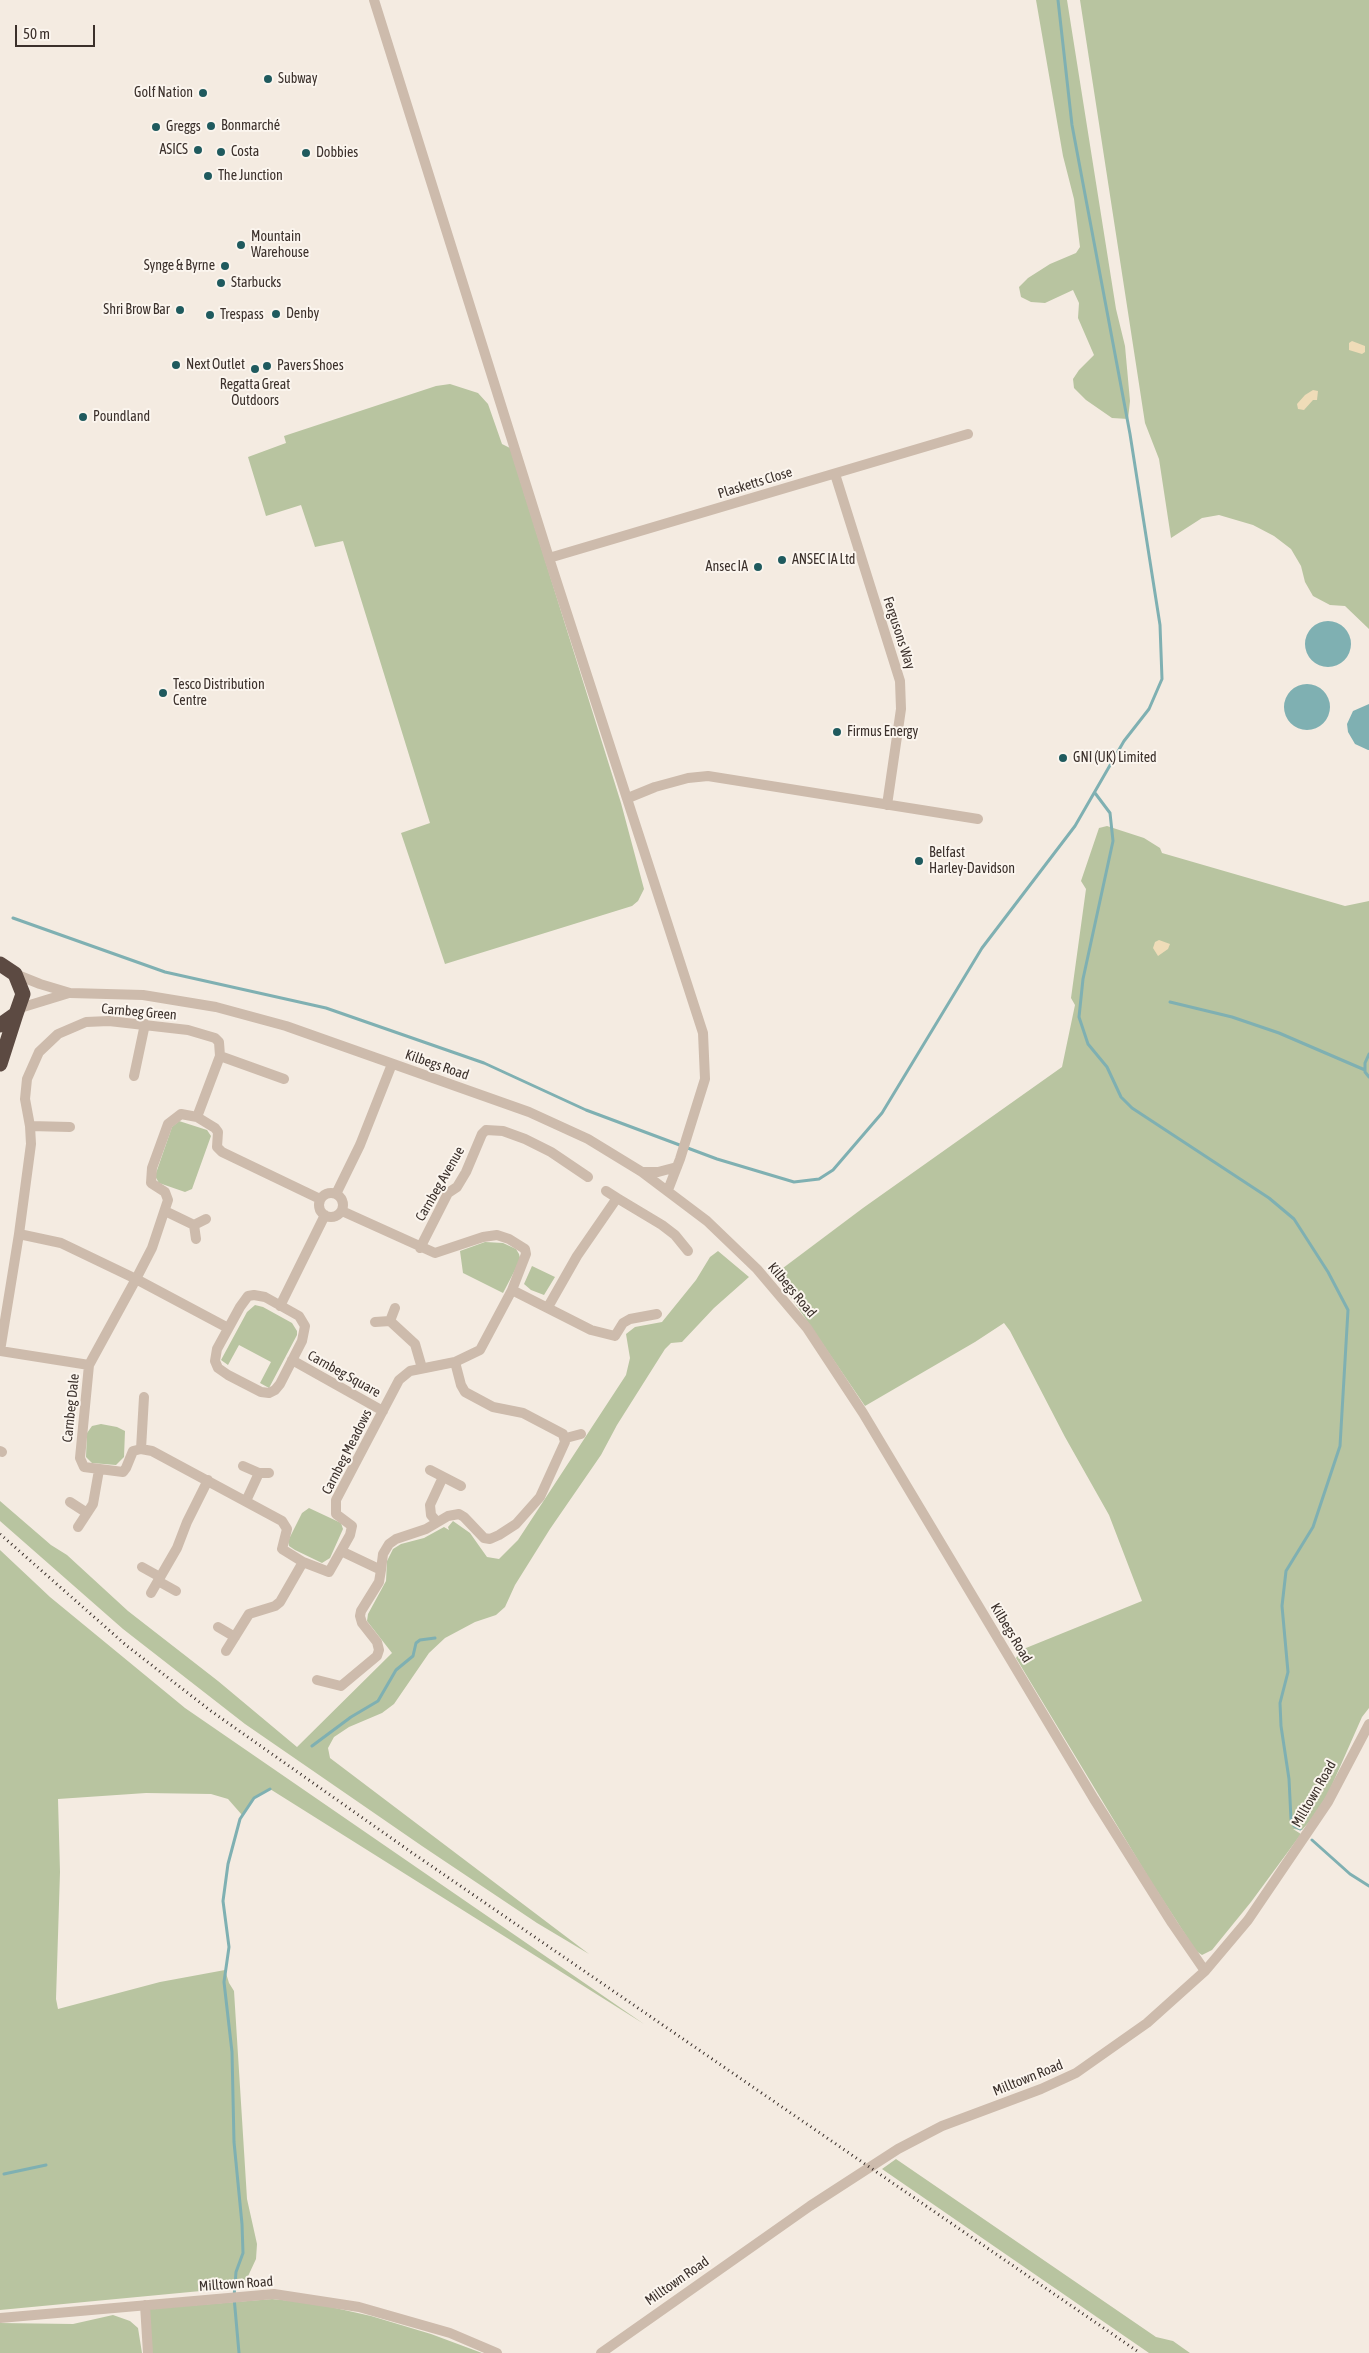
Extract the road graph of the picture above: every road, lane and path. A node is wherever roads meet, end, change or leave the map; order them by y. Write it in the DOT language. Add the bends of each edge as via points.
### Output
graph roads {
  1 [pos="374,0"];
  2 [pos="968,434"];
  3 [pos="835,474"];
  4 [pos="549,558"];
  5 [pos="628,798"];
  6 [pos="887,805"];
  7 [pos="978,819"];
  8 [pos="5,964"];
  9 [pos="70,992"];
  10 [pos="18,1011"];
  11 [pos="146,1024"];
  12 [pos="0,1025"];
  13 [pos="220,1056"];
  14 [pos="0,1064"];
  15 [pos="392,1064"];
  16 [pos="134,1076"];
  17 [pos="284,1079"];
  18 [pos="197,1117"];
  19 [pos="30,1126"];
  20 [pos="70,1127"];
  21 [pos="679,1163"];
  22 [pos="642,1172"];
  23 [pos="588,1177"];
  24 [pos="668,1190"];
  25 [pos="606,1191"];
  26 [pos="336,1194"];
  27 [pos="320,1198"];
  28 [pos="617,1198"];
  29 [pos="342,1210"];
  30 [pos="165,1211"];
  31 [pos="325,1215"];
  32 [pos="206,1219"];
  33 [pos="194,1225"];
  34 [pos="19,1234"];
  35 [pos="196,1239"];
  36 [pos="420,1248"];
  37 [pos="688,1251"];
  38 [pos="136,1279"];
  39 [pos="512,1290"];
  40 [pos="280,1306"];
  41 [pos="548,1307"];
  42 [pos="395,1308"];
  43 [pos="657,1314"];
  44 [pos="390,1321"];
  45 [pos="375,1322"];
  46 [pos="228,1328"];
  47 [pos="0,1351"];
  48 [pos="292,1360"];
  49 [pos="455,1362"];
  50 [pos="89,1364"];
  51 [pos="422,1368"];
  52 [pos="144,1397"];
  53 [pos="383,1411"];
  54 [pos="581,1434"];
  55 [pos="566,1438"];
  56 [pos="141,1449"];
  57 [pos="243,1466"];
  58 [pos="99,1470"];
  59 [pos="430,1470"];
  60 [pos="443,1477"];
  61 [pos="208,1480"];
  62 [pos="460,1486"];
  63 [pos="246,1501"];
  64 [pos="70,1502"];
  65 [pos="87,1513"];
  66 [pos="437,1522"];
  67 [pos="78,1527"];
  68 [pos="342,1551"];
  69 [pos="303,1562"];
  70 [pos="142,1567"];
  71 [pos="381,1570"];
  72 [pos="159,1579"];
  73 [pos="176,1591"];
  74 [pos="151,1593"];
  75 [pos="218,1627"];
  76 [pos="235,1637"];
  77 [pos="226,1652"];
  78 [pos="317,1680"];
  79 [pos="1369,1724"];
  80 [pos="1205,1971"];
  81 [pos="145,2305"];
  82 [pos="0,2318"];
  83 [pos="148,2353"];
  84 [pos="497,2353"];
  85 [pos="601,2353"];
  1 -- 4 [label="street"];
  2 -- 3 [label="street, Plasketts Close"];
  3 -- 4 [label="street, Plasketts Close"];
  3 -- 6 [label="street, Fergusons Way" via="900,681 901,709"];
  4 -- 5 [label="street"];
  5 -- 6 [label="street" via="688,778 708,776"];
  5 -- 21 [label="street" via="703,1032 705,1079"];
  6 -- 7 [label="street"];
  8 -- 9 [label="street, Kilbegs Road" via="40,984"];
  8 -- 10 [label="highway" via="22,986"];
  9 -- 10 [label="street, Kilbegs Road"];
  9 -- 15 [label="street, Kilbegs Road" via="143,995 216,1006 286,1026"];
  10 -- 12 [label="highway"];
  10 -- 14 [label="highway"];
  11 -- 13 [label="street, Carnbeg Green" via="212,1036 218,1042"];
  11 -- 16 [label="street"];
  11 -- 19 [label="street, Carnbeg Green" via="86,1022 50,1039 34,1060 27,1079 25,1100"];
  13 -- 17 [label="street"];
  13 -- 18 [label="street"];
  15 -- 22 [label="street, Kilbegs Road" via="529,1112 588,1139"];
  15 -- 26 [label="street" via="363,1138"];
  18 -- 27 [label="street" via="218,1132 217,1147 222,1152"];
  18 -- 30 [label="street" via="185,1114 174,1118 168,1124 158,1150 150,1180 168,1198"];
  19 -- 20 [label="street"];
  19 -- 34 [label="street, Carnbeg Green" via="28,1173"];
  21 -- 22 [label="street" via="658,1172"];
  21 -- 24 [label="street"];
  22 -- 24 [label="street, Kilbegs Road"];
  23 -- 36 [label="street, Carnbeg Avenue" via="525,1139 486,1130 461,1181 448,1193"];
  24 -- 80 [label="street, Kilbegs Road" via="707,1221 757,1269 807,1328 863,1413 1121,1844"];
  25 -- 28 [label="street"];
  26 -- 27 [label="street"];
  26 -- 29 [label="street" via="342,1199"];
  27 -- 31 [label="street" via="320,1210"];
  28 -- 37 [label="street" via="662,1225"];
  28 -- 41 [label="street" via="569,1268"];
  29 -- 31 [label="street" via="336,1216"];
  29 -- 36 [label="street"];
  30 -- 33 [label="street"];
  30 -- 38 [label="street" via="152,1248"];
  31 -- 40 [label="street"];
  32 -- 33 [label="street"];
  33 -- 35 [label="street"];
  34 -- 38 [label="street" via="61,1243"];
  34 -- 47 [label="street, Carnbeg Green"];
  36 -- 39 [label="street" via="440,1253 483,1237 497,1235 509,1239 525,1249 526,1254"];
  38 -- 46 [label="street"];
  38 -- 50 [label="street"];
  39 -- 41 [label="street"];
  39 -- 49 [label="street, Carnbeg Meadows" via="480,1350"];
  40 -- 46 [label="street, Carnbeg Square" via="261,1296 248,1296"];
  40 -- 48 [label="street, Carnbeg Square" via="299,1316 305,1326"];
  41 -- 43 [label="street" via="617,1341 623,1323 630,1318"];
  42 -- 44 [label="street"];
  44 -- 45 [label="street"];
  44 -- 51 [label="street" via="415,1344"];
  46 -- 48 [label="street, Carnbeg Square" via="215,1358 218,1368 261,1392 277,1388"];
  47 -- 50 [label="street, Carnbeg Dale"];
  48 -- 53 [label="street, Carnbeg Square"];
  49 -- 51 [label="street, Carnbeg Meadows"];
  49 -- 55 [label="street" via="465,1392 493,1407 523,1413"];
  50 -- 58 [label="street, Carnbeg Dale" via="80,1462 84,1467"];
  51 -- 53 [label="street, Carnbeg Meadows" via="410,1371 399,1380"];
  52 -- 56 [label="street"];
  53 -- 68 [label="street, Carnbeg Meadows" via="334,1504 336,1514 352,1526"];
  54 -- 55 [label="street"];
  55 -- 66 [label="street" via="540,1497 505,1532 490,1539 484,1538 459,1514"];
  56 -- 58 [label="street, Carnbeg Dale" via="132,1453 122,1472"];
  56 -- 61 [label="street" via="152,1451"];
  57 -- 63 [label="street" via="264,1473"];
  58 -- 65 [label="street" via="96,1495"];
  59 -- 60 [label="street"];
  60 -- 62 [label="street"];
  60 -- 66 [label="street" via="430,1505 431,1515"];
  61 -- 63 [label="street"];
  61 -- 72 [label="street" via="178,1548"];
  63 -- 69 [label="street" via="284,1522 287,1529 282,1548"];
  64 -- 65 [label="street"];
  65 -- 67 [label="street"];
  66 -- 71 [label="street" via="389,1544 383,1554"];
  68 -- 69 [label="street" via="329,1572"];
  68 -- 71 [label="street"];
  69 -- 76 [label="street" via="280,1602 251,1612"];
  70 -- 72 [label="street"];
  71 -- 78 [label="street" via="379,1582 360,1614 362,1623 378,1642 377,1656 341,1686"];
  72 -- 73 [label="street"];
  72 -- 74 [label="street"];
  75 -- 76 [label="street"];
  76 -- 77 [label="street"];
  79 -- 80 [label="street, Milltown Road" via="1328,1802 1301,1844 1248,1920"];
  80 -- 85 [label="street, Milltown Road" via="1147,2023 1076,2073 942,2126 898,2149 810,2206"];
  81 -- 82 [label="street, Milltown Road"];
  81 -- 83 [label="street"];
  81 -- 84 [label="street, Milltown Road" via="274,2294 359,2307 450,2334"];
}
